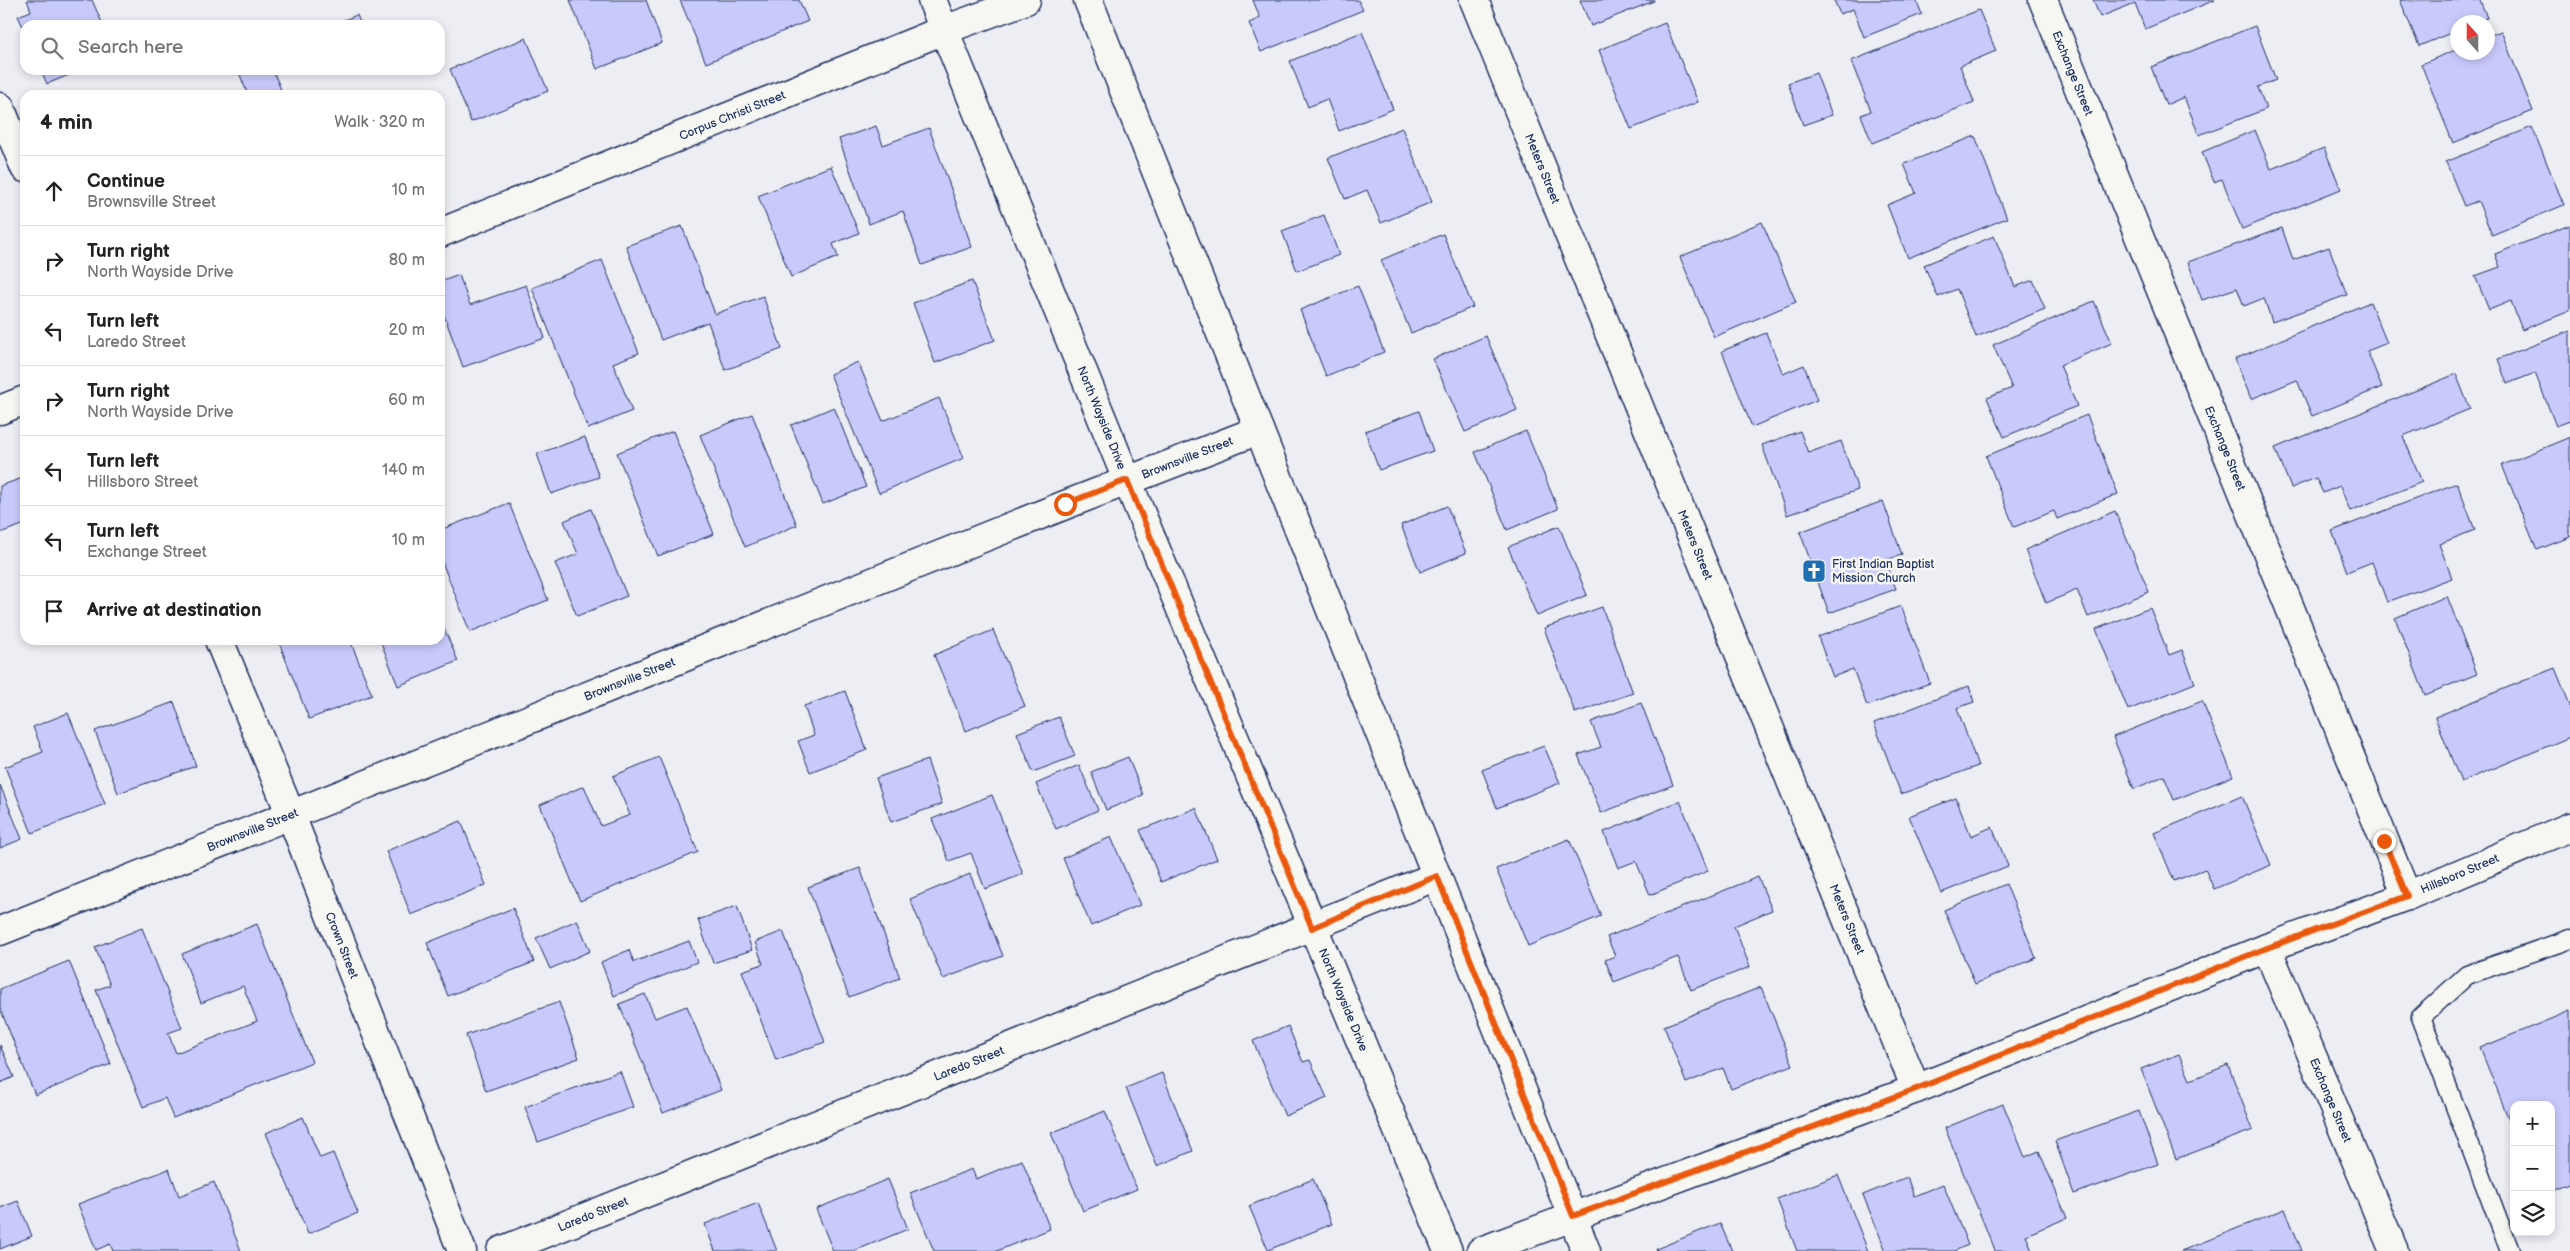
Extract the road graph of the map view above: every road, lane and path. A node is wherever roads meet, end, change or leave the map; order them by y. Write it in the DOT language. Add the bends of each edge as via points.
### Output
graph roads {
  1 [pos="932,0"];
  2 [pos="1026,0"];
  3 [pos="1088,0"];
  4 [pos="1474,0"];
  5 [pos="2043,0"];
  6 [pos="944,30"];
  7 [pos="0,107"];
  8 [pos="20,156"];
  9 [pos="445,231"];
  10 [pos="20,402"];
  11 [pos="0,410"];
  12 [pos="1259,430"];
  13 [pos="1127,480"];
  14 [pos="220,645"];
  15 [pos="290,813"];
  16 [pos="2570,827"];
  17 [pos="1437,876"];
  18 [pos="2407,896"];
  19 [pos="1312,928"];
  20 [pos="0,931"];
  21 [pos="2570,939"];
  22 [pos="2267,948"];
  23 [pos="1916,1089"];
  24 [pos="1573,1216"];
  25 [pos="462,1251"];
  26 [pos="501,1251"];
  27 [pos="1448,1251"];
  28 [pos="1481,1251"];
  29 [pos="1586,1251"];
  30 [pos="2394,1251"];
  31 [pos="2510,1251"];
  1 -- 6 [label="street, North Wayside Drive"];
  2 -- 6 [label="street, Corpus Christi Street"];
  3 -- 12 [label="street"];
  4 -- 23 [label="street, Meters Street"];
  5 -- 18 [label="street, Exchange Street"];
  6 -- 9 [label="street, Corpus Christi Street"];
  6 -- 13 [label="street, North Wayside Drive"];
  7 -- 8 [label="street"];
  10 -- 11 [label="street"];
  12 -- 13 [label="street, Brownsville Street"];
  12 -- 17 [label="street"];
  13 -- 15 [label="street, Brownsville Street"];
  13 -- 19 [label="street, North Wayside Drive"];
  14 -- 15 [label="street, Crown Street"];
  15 -- 20 [label="street, Brownsville Street"];
  15 -- 25 [label="street, Crown Street"];
  16 -- 18 [label="street, Hillsboro Street"];
  17 -- 19 [label="street, Laredo Street"];
  17 -- 24 [label="street"];
  18 -- 22 [label="street, Hillsboro Street"];
  19 -- 26 [label="street, Laredo Street"];
  19 -- 27 [label="street, North Wayside Drive"];
  21 -- 31 [label="lane" via="2467,975 2421,1017"];
  22 -- 23 [label="street, Hillsboro Street"];
  22 -- 30 [label="street, Exchange Street"];
  23 -- 24 [label="street, Hillsboro Street"];
  24 -- 28 [label="street, Hillsboro Street"];
  24 -- 29 [label="street"];
}
